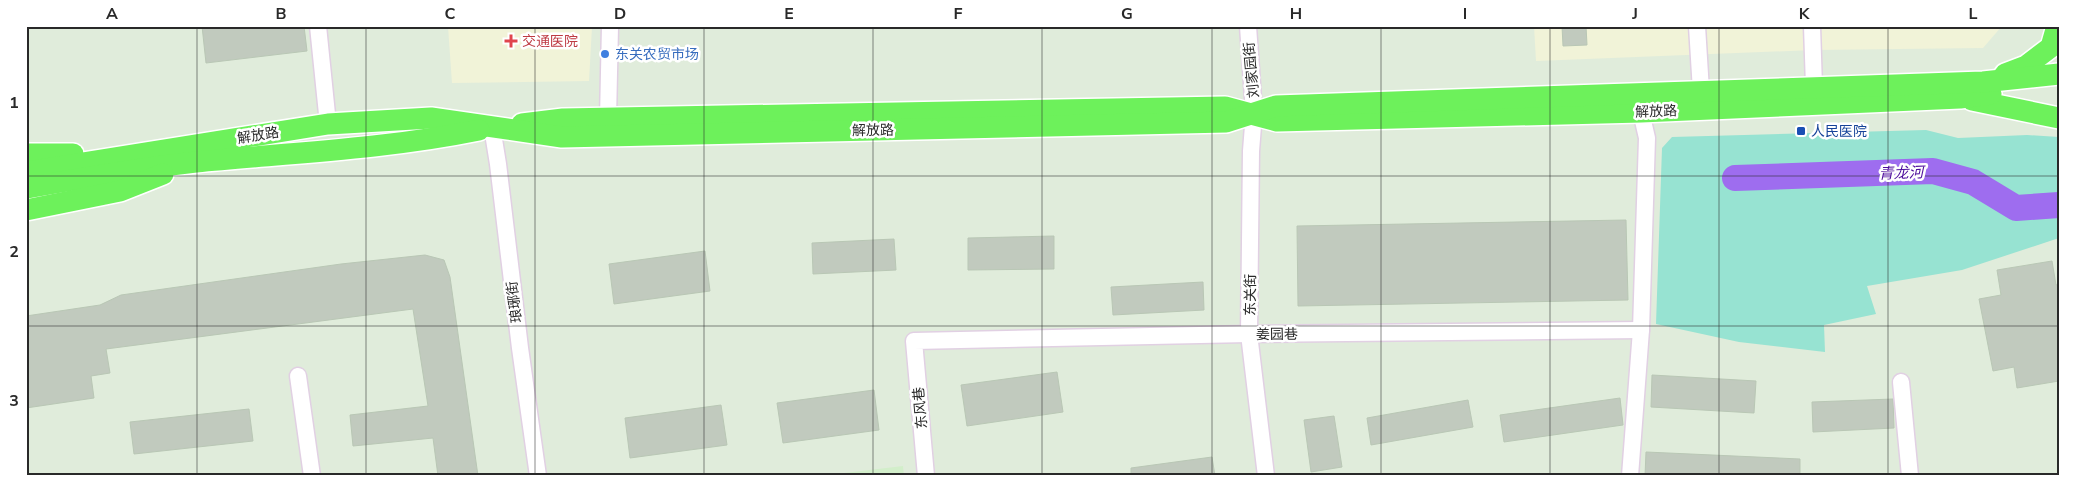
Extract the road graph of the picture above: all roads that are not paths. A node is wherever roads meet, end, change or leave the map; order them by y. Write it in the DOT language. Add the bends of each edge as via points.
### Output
graph roads {
  1 [pos="318,26"];
  2 [pos="610,26"];
  3 [pos="1248,26"];
  4 [pos="1697,26"];
  5 [pos="1812,26"];
  6 [pos="2057,26"];
  7 [pos="2059,74"];
  8 [pos="1983,82"];
  9 [pos="1814,87"];
  10 [pos="2059,87"];
  11 [pos="1701,91"];
  12 [pos="1960,98"];
  13 [pos="1641,112"];
  14 [pos="1254,113"];
  15 [pos="2059,118"];
  16 [pos="608,119"];
  17 [pos="328,124"];
  18 [pos="492,127"];
  19 [pos="138,153"];
  20 [pos="26,154"];
  21 [pos="193,162"];
  22 [pos="26,172"];
  23 [pos="26,188"];
  24 [pos="26,210"];
  25 [pos="1641,330"];
  26 [pos="1249,334"];
  27 [pos="914,341"];
  28 [pos="298,376"];
  29 [pos="1901,382"];
  30 [pos="312,476"];
  31 [pos="538,476"];
  32 [pos="926,476"];
  33 [pos="1266,476"];
  34 [pos="1630,476"];
  35 [pos="1910,476"];
  1 -- 17 [label="street"];
  2 -- 16 [label="street"];
  3 -- 14 [label="street, 刘家园街"];
  4 -- 11 [label="street"];
  5 -- 9 [label="street"];
  6 -- 8 [label="main road" via="2051,47 2026,66"];
  7 -- 8 [label="main road, 解放路"];
  8 -- 9 [label="main road, 解放路"];
  9 -- 11 [label="main road, 解放路"];
  10 -- 12 [label="main road, 解放路"];
  11 -- 14 [label="main road, 解放路" via="1276,106"];
  12 -- 13 [label="main road, 解放路"];
  12 -- 15 [label="main road"];
  13 -- 14 [label="main road, 解放路" via="1277,120"];
  13 -- 25 [label="street" via="1647,138"];
  14 -- 16 [label="main road, 解放路" via="1225,107"];
  14 -- 18 [label="main road, 解放路" via="1226,122 562,137"];
  14 -- 26 [label="street, 东关街"];
  16 -- 18 [label="main road, 解放路" via="563,119"];
  17 -- 18 [label="main road, 解放路" via="431,118"];
  17 -- 19 [label="main road, 解放路"];
  18 -- 21 [label="main road, 解放路" via="430,140"];
  18 -- 31 [label="street, 琅琊街"];
  19 -- 20 [label="main road"];
  19 -- 22 [label="main road, 解放路"];
  21 -- 23 [label="main road, 解放路"];
  21 -- 24 [label="main road" via="120,192"];
  25 -- 26 [label="street, 姜园巷"];
  25 -- 34 [label="street"];
  26 -- 27 [label="street, 姜园巷"];
  26 -- 33 [label="street, 东关街"];
  27 -- 32 [label="street, 东风巷"];
  28 -- 30 [label="street"];
  29 -- 35 [label="street"];
}
